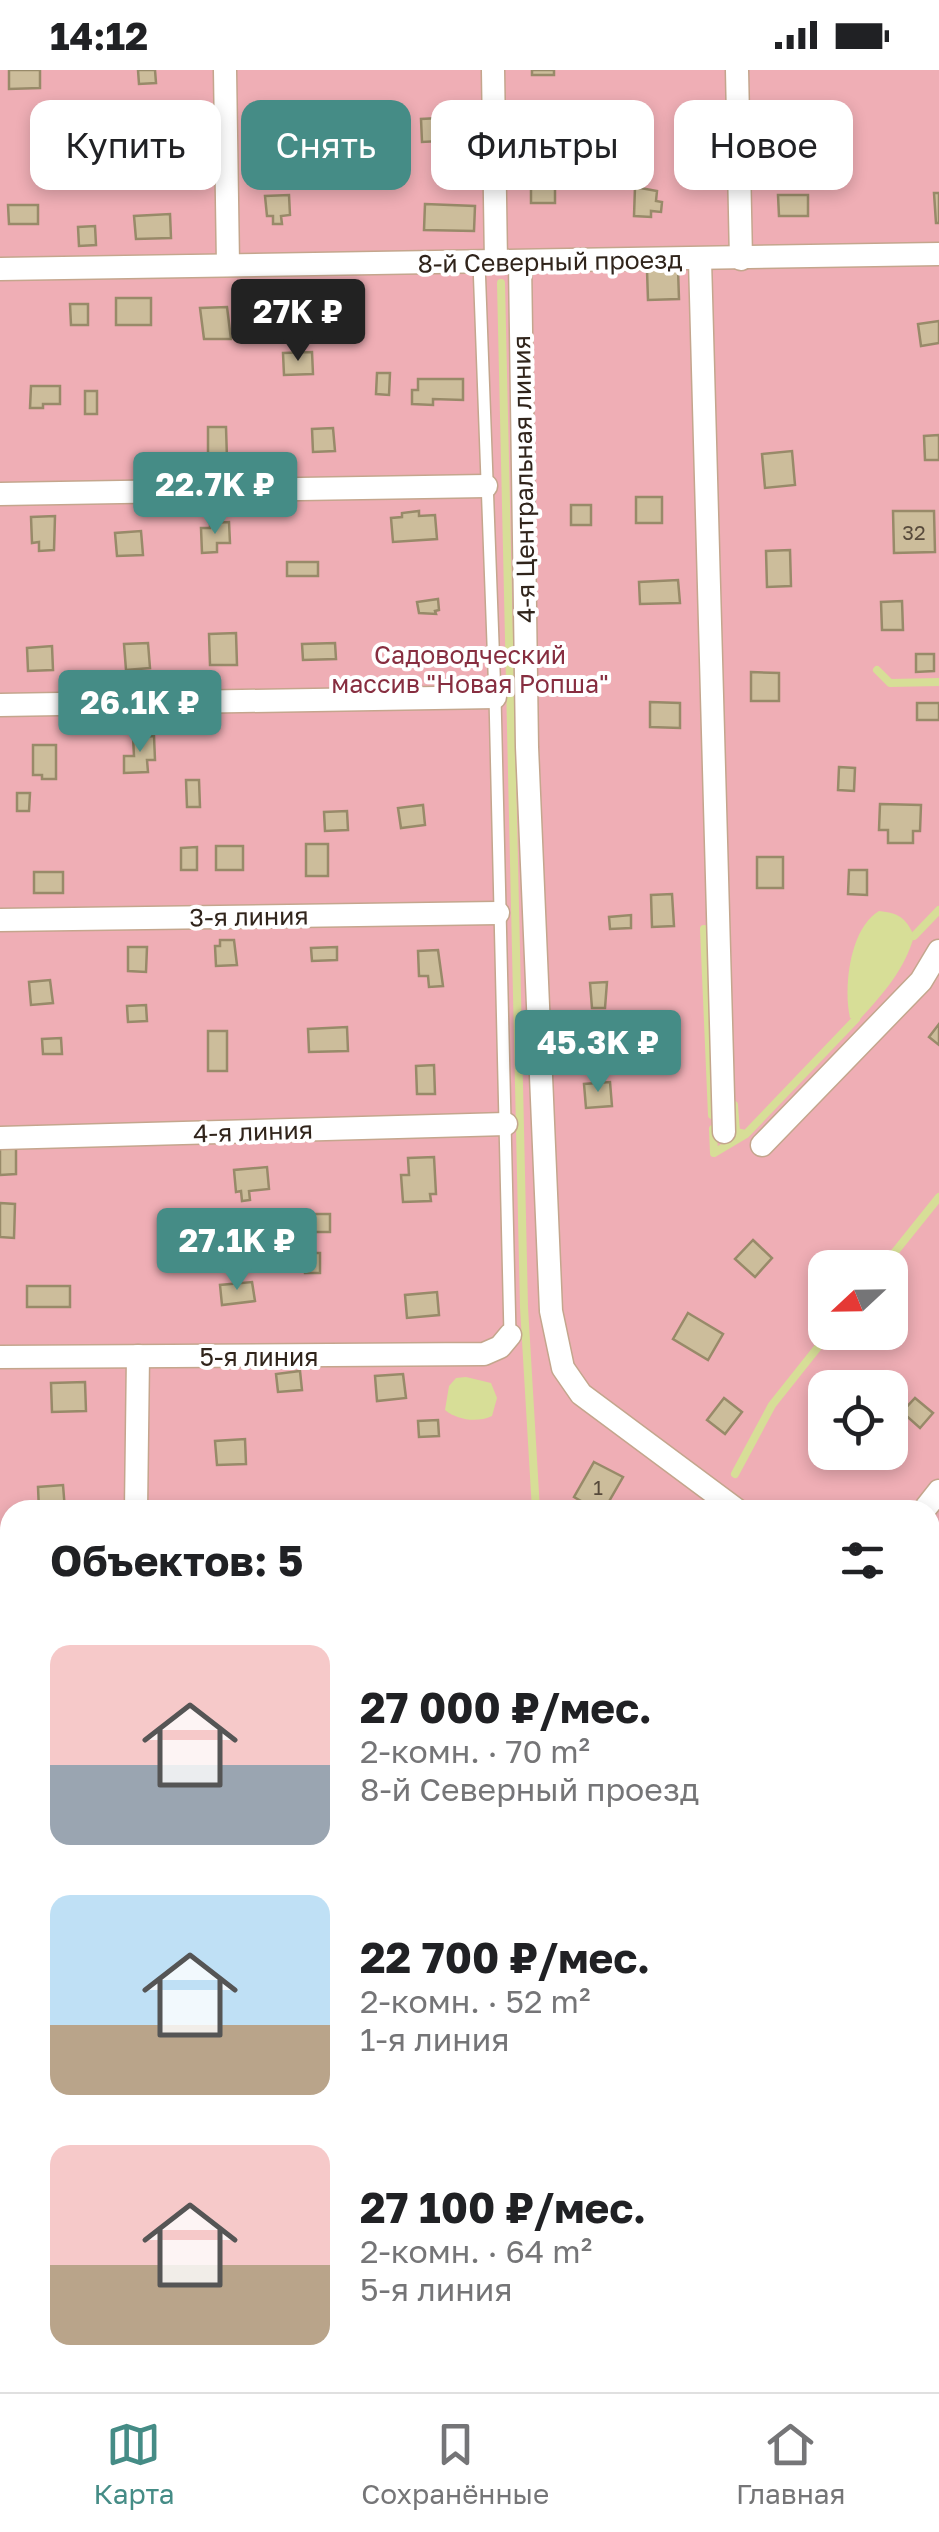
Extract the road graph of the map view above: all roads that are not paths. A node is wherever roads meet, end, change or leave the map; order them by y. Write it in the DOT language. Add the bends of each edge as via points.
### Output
graph roads {
  1 [pos="225,70"];
  2 [pos="492,70"];
  3 [pos="737,70"];
  4 [pos="939,254"];
  5 [pos="741,258"];
  6 [pos="700,260"];
  7 [pos="520,262"];
  8 [pos="487,263"];
  9 [pos="228,264"];
  10 [pos="0,269"];
  11 [pos="486,486"];
  12 [pos="0,494"];
  13 [pos="495,697"];
  14 [pos="0,705"];
  15 [pos="498,912"];
  16 [pos="0,920"];
  17 [pos="939,951"];
  18 [pos="506,1124"];
  19 [pos="724,1132"];
  20 [pos="0,1138"];
  21 [pos="762,1145"];
  22 [pos="510,1335"];
  23 [pos="138,1356"];
  24 [pos="0,1358"];
  25 [pos="136,1500"];
  26 [pos="724,1500"];
  1 -- 9 [label="street"];
  2 -- 8 [label="street"];
  3 -- 5 [label="street"];
  4 -- 5 [label="street, 8-й Северный проезд"];
  5 -- 6 [label="street, 8-й Северный проезд"];
  6 -- 7 [label="street, 8-й Северный проезд"];
  6 -- 19 [label="street"];
  7 -- 8 [label="street, 8-й Северный проезд"];
  7 -- 26 [label="street, 4-я Центральная линия" via="527,747 551,1311 563,1368 582,1394"];
  8 -- 9 [label="street, 8-й Северный проезд"];
  8 -- 11 [label="lane"];
  9 -- 10 [label="street, 8-й Северный проезд"];
  11 -- 12 [label="street"];
  11 -- 13 [label="lane"];
  13 -- 14 [label="street"];
  13 -- 15 [label="lane"];
  15 -- 16 [label="street, 3-я линия"];
  15 -- 18 [label="lane"];
  17 -- 21 [label="street" via="921,980"];
  18 -- 20 [label="street, 4-я линия"];
  18 -- 22 [label="lane"];
  22 -- 23 [label="street, 5-я линия" via="484,1354"];
  23 -- 24 [label="street, 5-я линия"];
  23 -- 25 [label="street"];
}
